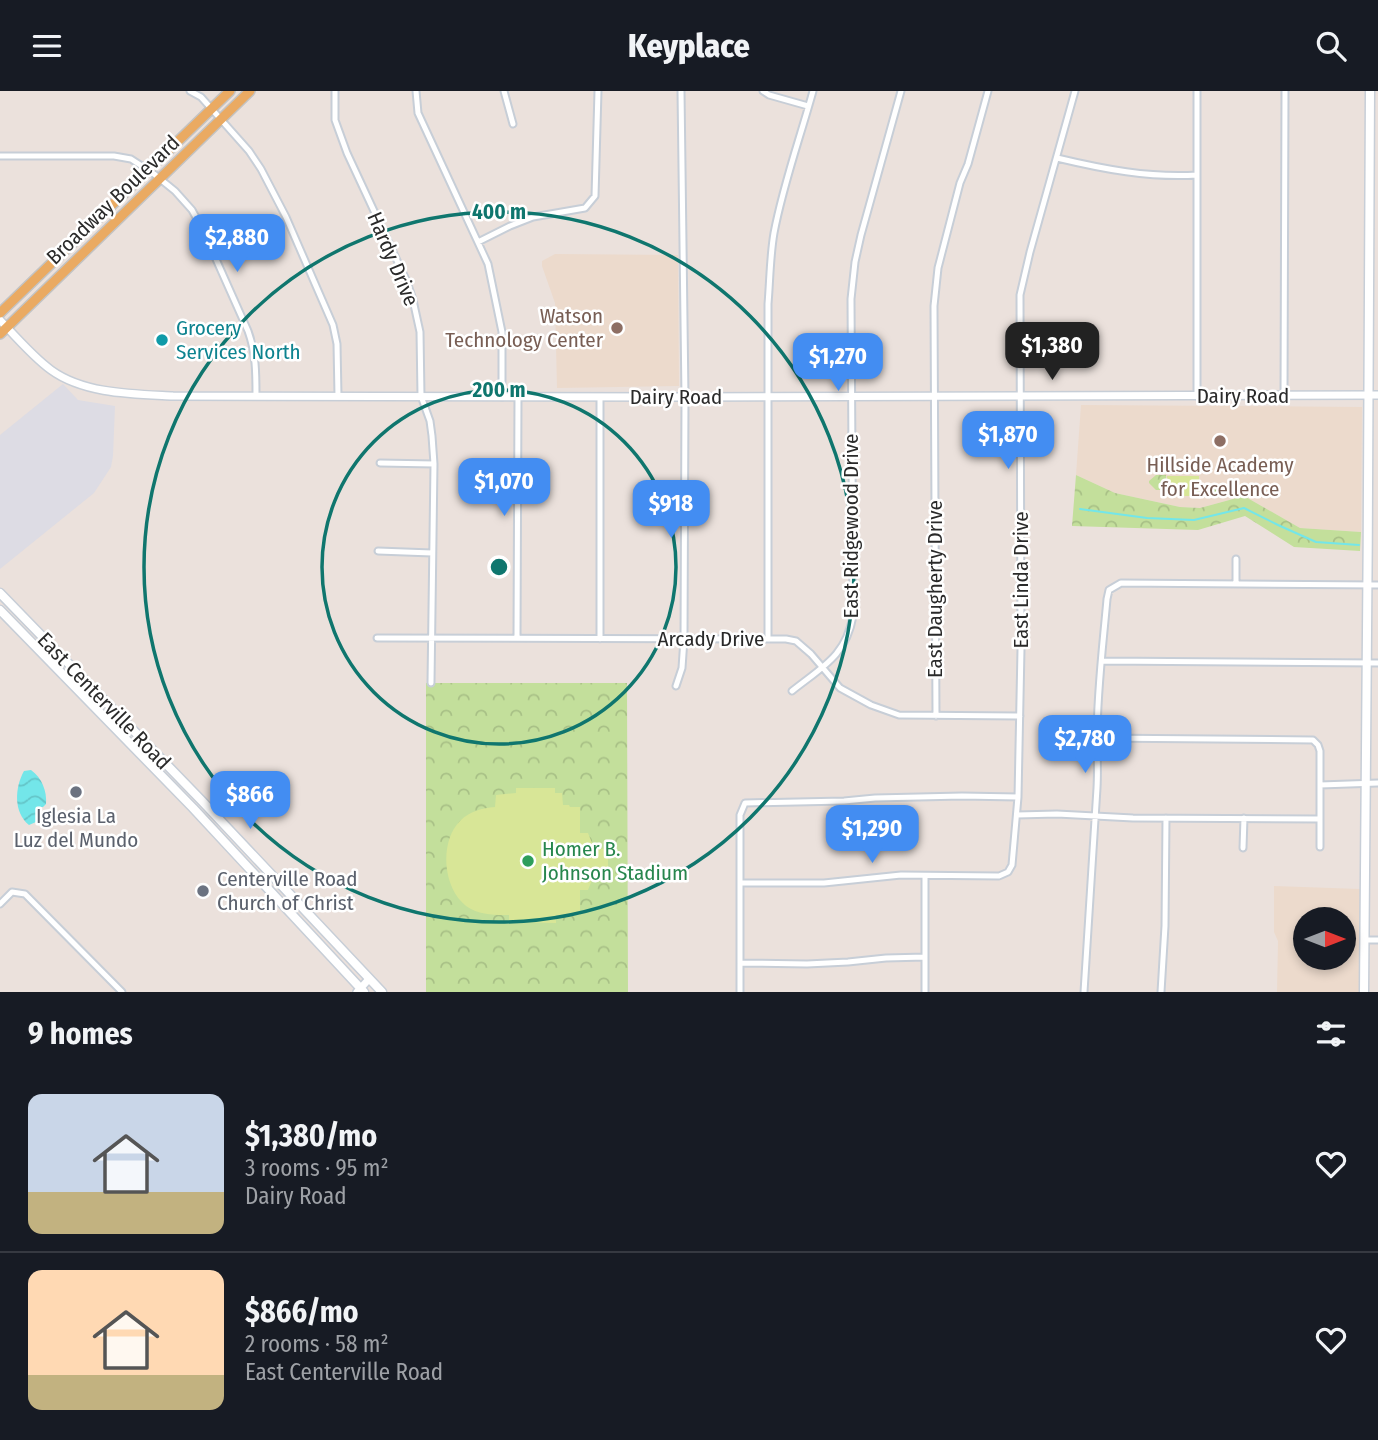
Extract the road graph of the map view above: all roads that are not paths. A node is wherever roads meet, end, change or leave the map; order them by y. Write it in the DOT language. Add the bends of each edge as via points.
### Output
graph roads {
  1 [pos="190,91"];
  2 [pos="230,91"];
  3 [pos="250,91"];
  4 [pos="335,91"];
  5 [pos="416,91"];
  6 [pos="504,91"];
  7 [pos="598,91"];
  8 [pos="681,91"];
  9 [pos="763,91"];
  10 [pos="813,91"];
  11 [pos="901,91"];
  12 [pos="988,91"];
  13 [pos="1075,91"];
  14 [pos="1197,91"];
  15 [pos="1285,91"];
  16 [pos="1370,91"];
  17 [pos="808,106"];
  18 [pos="211,109"];
  19 [pos="220,120"];
  20 [pos="513,124"];
  21 [pos="0,156"];
  22 [pos="1057,158"];
  23 [pos="148,171"];
  24 [pos="1197,175"];
  25 [pos="160,179"];
  26 [pos="478,242"];
  27 [pos="1374,246"];
  28 [pos="0,313"];
  29 [pos="0,320"];
  30 [pos="4,331"];
  31 [pos="1284,395"];
  32 [pos="1374,395"];
  33 [pos="256,396"];
  34 [pos="338,396"];
  35 [pos="421,396"];
  36 [pos="1020,396"];
  37 [pos="1197,396"];
  38 [pos="502,397"];
  39 [pos="517,397"];
  40 [pos="600,397"];
  41 [pos="685,397"];
  42 [pos="769,397"];
  43 [pos="852,397"];
  44 [pos="934,397"];
  45 [pos="380,463"];
  46 [pos="434,464"];
  47 [pos="378,551"];
  48 [pos="432,553"];
  49 [pos="1236,559"];
  50 [pos="1236,584"];
  51 [pos="1367,585"];
  52 [pos="1378,585"];
  53 [pos="0,593"];
  54 [pos="0,610"];
  55 [pos="377,638"];
  56 [pos="432,638"];
  57 [pos="517,638"];
  58 [pos="768,638"];
  59 [pos="600,639"];
  60 [pos="684,639"];
  61 [pos="58,653"];
  62 [pos="49,661"];
  63 [pos="1102,661"];
  64 [pos="1366,663"];
  65 [pos="1378,663"];
  66 [pos="822,667"];
  67 [pos="431,683"];
  68 [pos="676,686"];
  69 [pos="792,691"];
  70 [pos="936,716"];
  71 [pos="1020,716"];
  72 [pos="126,723"];
  73 [pos="118,732"];
  74 [pos="1097,738"];
  75 [pos="1378,783"];
  76 [pos="1365,784"];
  77 [pos="1320,785"];
  78 [pos="1018,797"];
  79 [pos="202,801"];
  80 [pos="193,808"];
  81 [pos="1017,815"];
  82 [pos="1095,816"];
  83 [pos="1166,818"];
  84 [pos="1244,818"];
  85 [pos="1320,819"];
  86 [pos="1320,847"];
  87 [pos="1243,848"];
  88 [pos="925,876"];
  89 [pos="741,883"];
  90 [pos="284,888"];
  91 [pos="275,897"];
  92 [pos="0,904"];
  93 [pos="1364,940"];
  94 [pos="1378,940"];
  95 [pos="925,957"];
  96 [pos="740,963"];
  97 [pos="369,979"];
  98 [pos="360,991"];
  99 [pos="122,992"];
  100 [pos="382,992"];
  101 [pos="740,992"];
  102 [pos="925,992"];
  103 [pos="1083,992"];
  104 [pos="1160,992"];
  105 [pos="1364,992"];
  1 -- 18 [label="street"];
  2 -- 18 [label="main road, Broadway Boulevard"];
  3 -- 19 [label="main road, Broadway Boulevard"];
  4 -- 35 [label="street, Hardy Drive" via="335,120 347,153 413,300 420,333"];
  5 -- 26 [label="street" via="418,113"];
  6 -- 20 [label="street"];
  7 -- 26 [label="street" via="595,196 585,208 533,217"];
  8 -- 41 [label="street"];
  9 -- 17 [label="street"];
  10 -- 17 [label="street"];
  11 -- 43 [label="street, East Ridgewood Drive" via="855,262"];
  12 -- 44 [label="street, East Daugherty Drive" via="938,268"];
  13 -- 22 [label="street, East Linda Drive"];
  14 -- 24 [label="street"];
  15 -- 31 [label="street"];
  16 -- 27 [label="main road"];
  17 -- 42 [label="street" via="774,234 768,304"];
  18 -- 19 [label="street"];
  18 -- 23 [label="main road, Broadway Boulevard"];
  19 -- 25 [label="main road, Broadway Boulevard"];
  19 -- 34 [label="street" via="261,169 328,309 337,344"];
  21 -- 23 [label="street" via="114,156 131,159"];
  22 -- 24 [label="street" via="1141,174"];
  22 -- 36 [label="street, East Linda Drive" via="1020,295"];
  23 -- 25 [label="street"];
  23 -- 28 [label="main road, Broadway Boulevard"];
  24 -- 37 [label="street"];
  25 -- 30 [label="main road, Broadway Boulevard"];
  25 -- 33 [label="street" via="192,210 248,331 255,358"];
  26 -- 38 [label="street" via="488,264 502,332"];
  27 -- 32 [label="main road"];
  29 -- 30 [label="street, Dairy Road"];
  30 -- 33 [label="street, Dairy Road" via="72,382 122,394"];
  31 -- 32 [label="street, Dairy Road"];
  31 -- 37 [label="street, Dairy Road"];
  32 -- 51 [label="main road"];
  33 -- 34 [label="street, Dairy Road"];
  34 -- 35 [label="street, Dairy Road"];
  35 -- 38 [label="street, Dairy Road"];
  35 -- 46 [label="street, Hardy Drive" via="430,421"];
  36 -- 37 [label="street, Dairy Road"];
  36 -- 44 [label="street, Dairy Road"];
  36 -- 71 [label="street, East Linda Drive"];
  38 -- 39 [label="street, Dairy Road"];
  39 -- 40 [label="street, Dairy Road"];
  39 -- 57 [label="street"];
  40 -- 41 [label="street, Dairy Road"];
  40 -- 59 [label="street"];
  41 -- 42 [label="street, Dairy Road"];
  41 -- 60 [label="street"];
  42 -- 43 [label="street, Dairy Road"];
  42 -- 58 [label="street"];
  43 -- 44 [label="street, Dairy Road"];
  43 -- 66 [label="street, East Ridgewood Drive" via="853,616 844,645"];
  44 -- 70 [label="street, East Daugherty Drive"];
  45 -- 46 [label="street"];
  46 -- 48 [label="street, Hardy Drive"];
  47 -- 48 [label="street"];
  48 -- 56 [label="street, Hardy Drive"];
  49 -- 50 [label="street"];
  50 -- 51 [label="street"];
  50 -- 63 [label="street" via="1121,583 1109,590"];
  51 -- 52 [label="street"];
  51 -- 64 [label="main road"];
  53 -- 61 [label="main road, East Centerville Road"];
  54 -- 62 [label="main road, East Centerville Road"];
  55 -- 56 [label="street, Arcady Drive"];
  56 -- 57 [label="street, Arcady Drive"];
  56 -- 67 [label="street, Hardy Drive"];
  57 -- 59 [label="street, Arcady Drive"];
  58 -- 60 [label="street, Arcady Drive"];
  58 -- 66 [label="street, Arcady Drive" via="796,642"];
  59 -- 60 [label="street, Arcady Drive"];
  60 -- 68 [label="street"];
  61 -- 62 [label="main road"];
  61 -- 72 [label="main road, East Centerville Road"];
  62 -- 73 [label="main road, East Centerville Road"];
  63 -- 64 [label="street"];
  63 -- 74 [label="street"];
  64 -- 65 [label="street"];
  64 -- 76 [label="main road"];
  66 -- 69 [label="street, East Ridgewood Drive"];
  66 -- 70 [label="street, Arcady Drive" via="840,688 871,705 899,715"];
  70 -- 71 [label="street, Arcady Drive"];
  71 -- 78 [label="street, East Linda Drive"];
  72 -- 73 [label="main road"];
  72 -- 79 [label="main road, East Centerville Road"];
  73 -- 80 [label="main road, East Centerville Road"];
  74 -- 77 [label="street" via="1313,740 1320,751"];
  74 -- 82 [label="street"];
  75 -- 76 [label="street"];
  76 -- 77 [label="street"];
  76 -- 93 [label="main road"];
  77 -- 85 [label="street"];
  78 -- 81 [label="street, East Linda Drive"];
  78 -- 89 [label="street" via="745,803 740,815"];
  79 -- 80 [label="main road"];
  79 -- 90 [label="main road, East Centerville Road"];
  80 -- 91 [label="main road, East Centerville Road"];
  81 -- 82 [label="street"];
  81 -- 88 [label="street, East Linda Drive" via="1013,865 1008,872 999,876"];
  82 -- 83 [label="street"];
  82 -- 103 [label="street"];
  83 -- 84 [label="street"];
  83 -- 104 [label="street"];
  84 -- 85 [label="street"];
  84 -- 87 [label="street"];
  85 -- 86 [label="street"];
  88 -- 89 [label="street"];
  88 -- 95 [label="street"];
  89 -- 96 [label="street"];
  90 -- 91 [label="main road"];
  90 -- 97 [label="main road, East Centerville Road"];
  91 -- 98 [label="main road, East Centerville Road"];
  92 -- 99 [label="street" via="12,892 25,894"];
  93 -- 94 [label="street"];
  93 -- 105 [label="main road"];
  95 -- 96 [label="street"];
  95 -- 102 [label="street"];
  96 -- 101 [label="street"];
  97 -- 98 [label="street"];
  97 -- 100 [label="main road, East Centerville Road"];
}
